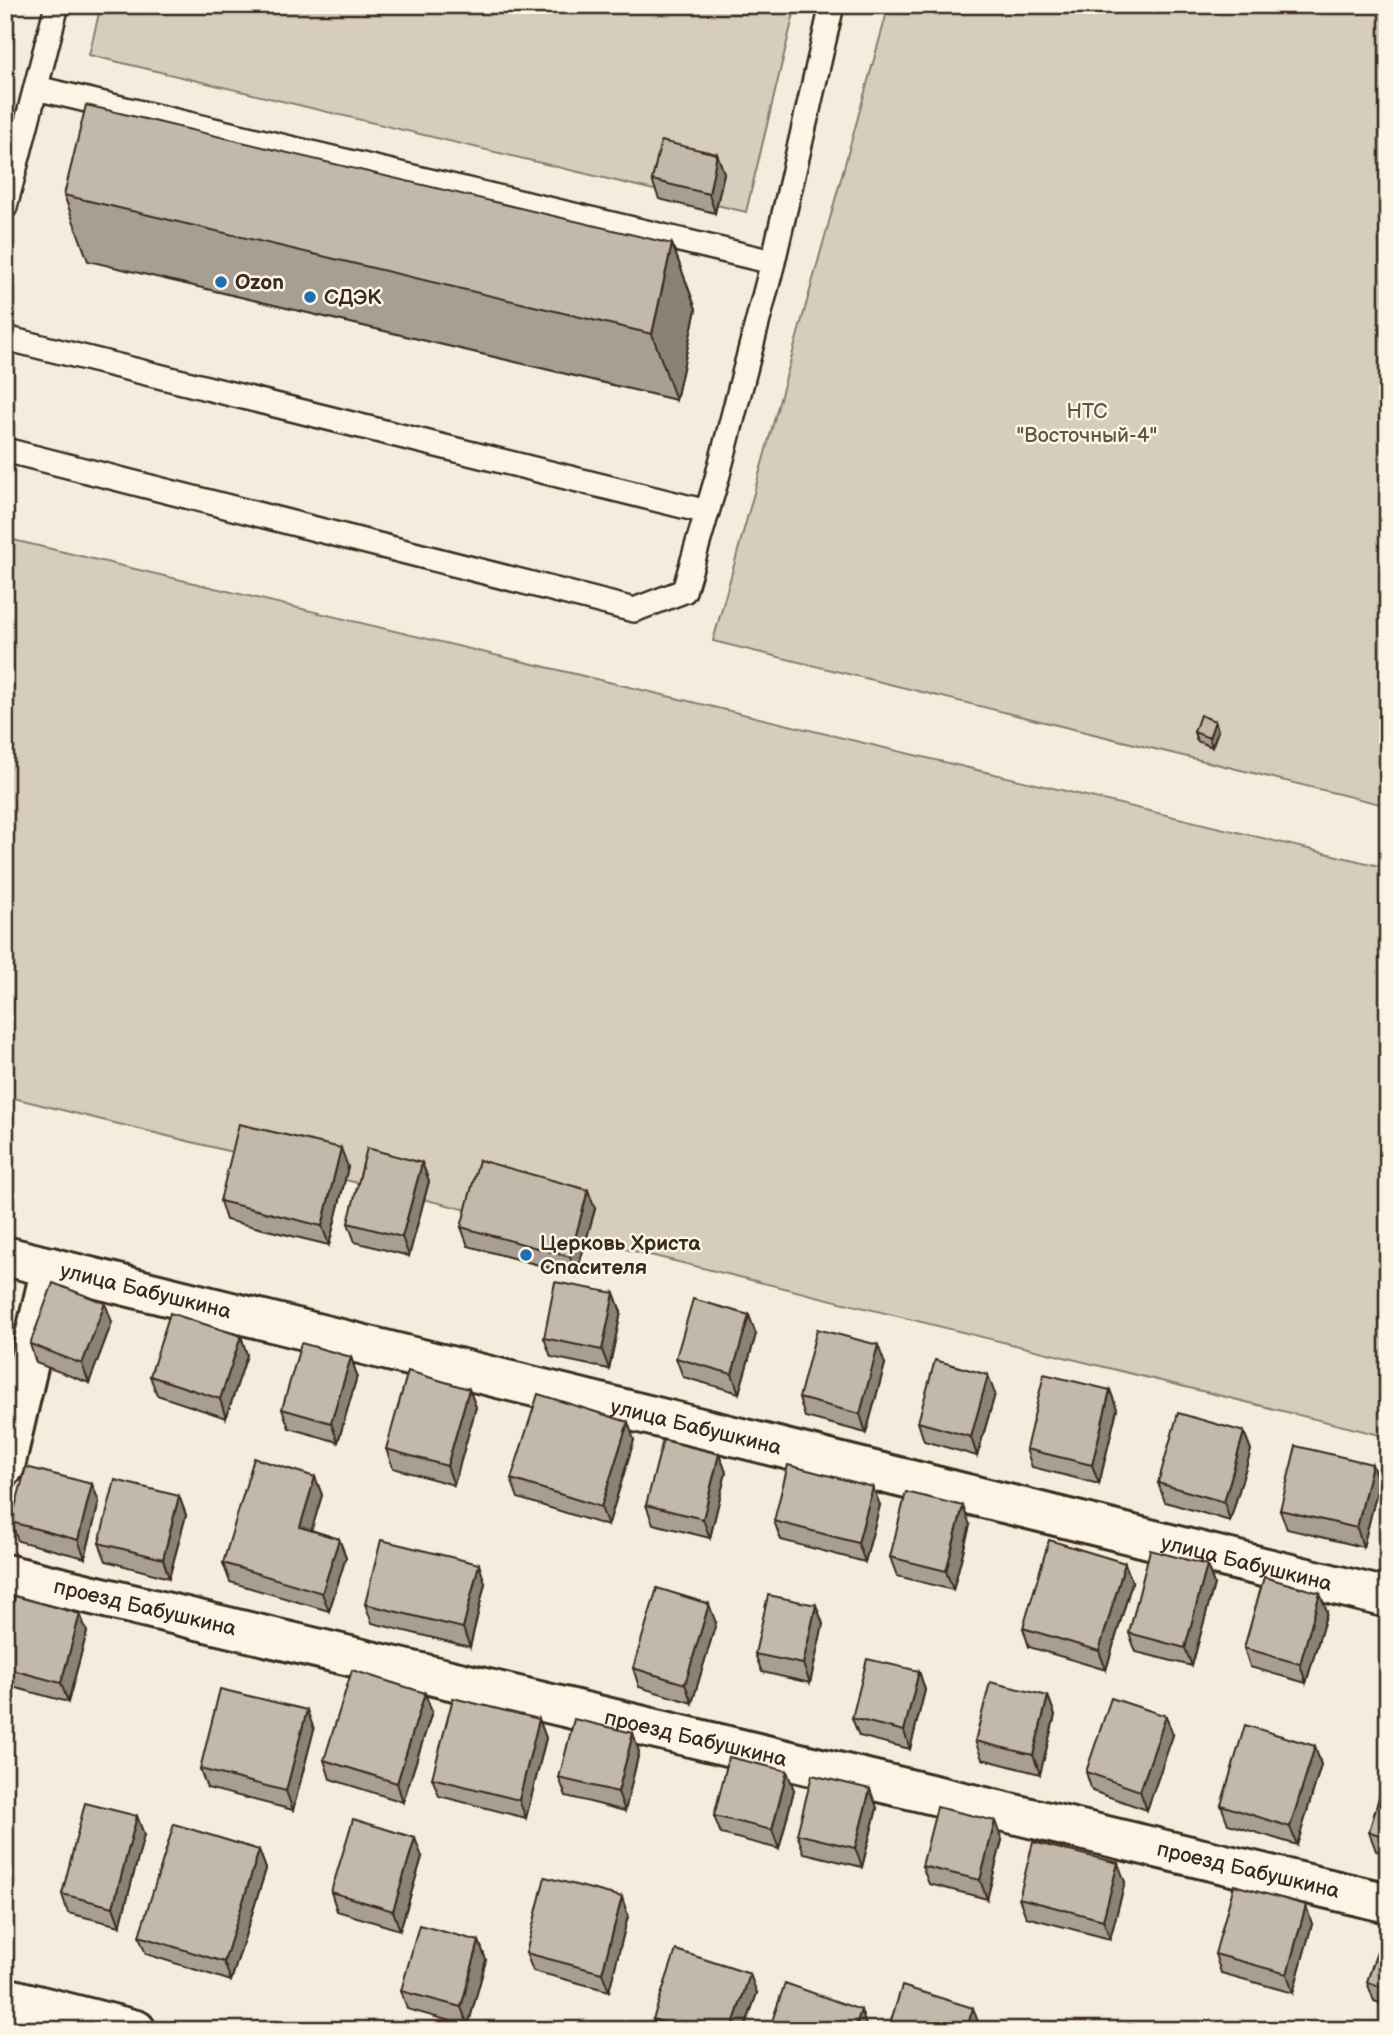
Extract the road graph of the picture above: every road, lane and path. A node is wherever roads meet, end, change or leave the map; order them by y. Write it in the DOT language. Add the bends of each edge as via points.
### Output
graph roads {
  1 [pos="57,5"];
  2 [pos="832,5"];
  3 [pos="36,88"];
  4 [pos="5,207"];
  5 [pos="773,262"];
  6 [pos="5,338"];
  7 [pos="5,450"];
  8 [pos="707,512"];
  9 [pos="5,1256"];
  10 [pos="51,1266"];
  11 [pos="5,1466"];
  12 [pos="5,1574"];
  13 [pos="1388,1598"];
  14 [pos="1388,1903"];
  15 [pos="5,1997"];
  16 [pos="136,2030"];
  1 -- 3 [label="lane"];
  2 -- 5 [label="lane"];
  3 -- 4 [label="lane"];
  3 -- 5 [label="lane"];
  5 -- 8 [label="lane"];
  6 -- 8 [label="lane"];
  7 -- 8 [label="lane" via="634,610 684,591"];
  9 -- 10 [label="street, улица Бабушкина"];
  10 -- 11 [label="street"];
  10 -- 13 [label="street, улица Бабушкина"];
  12 -- 14 [label="street, проезд Бабушкина"];
  15 -- 16 [label="street"];
}
